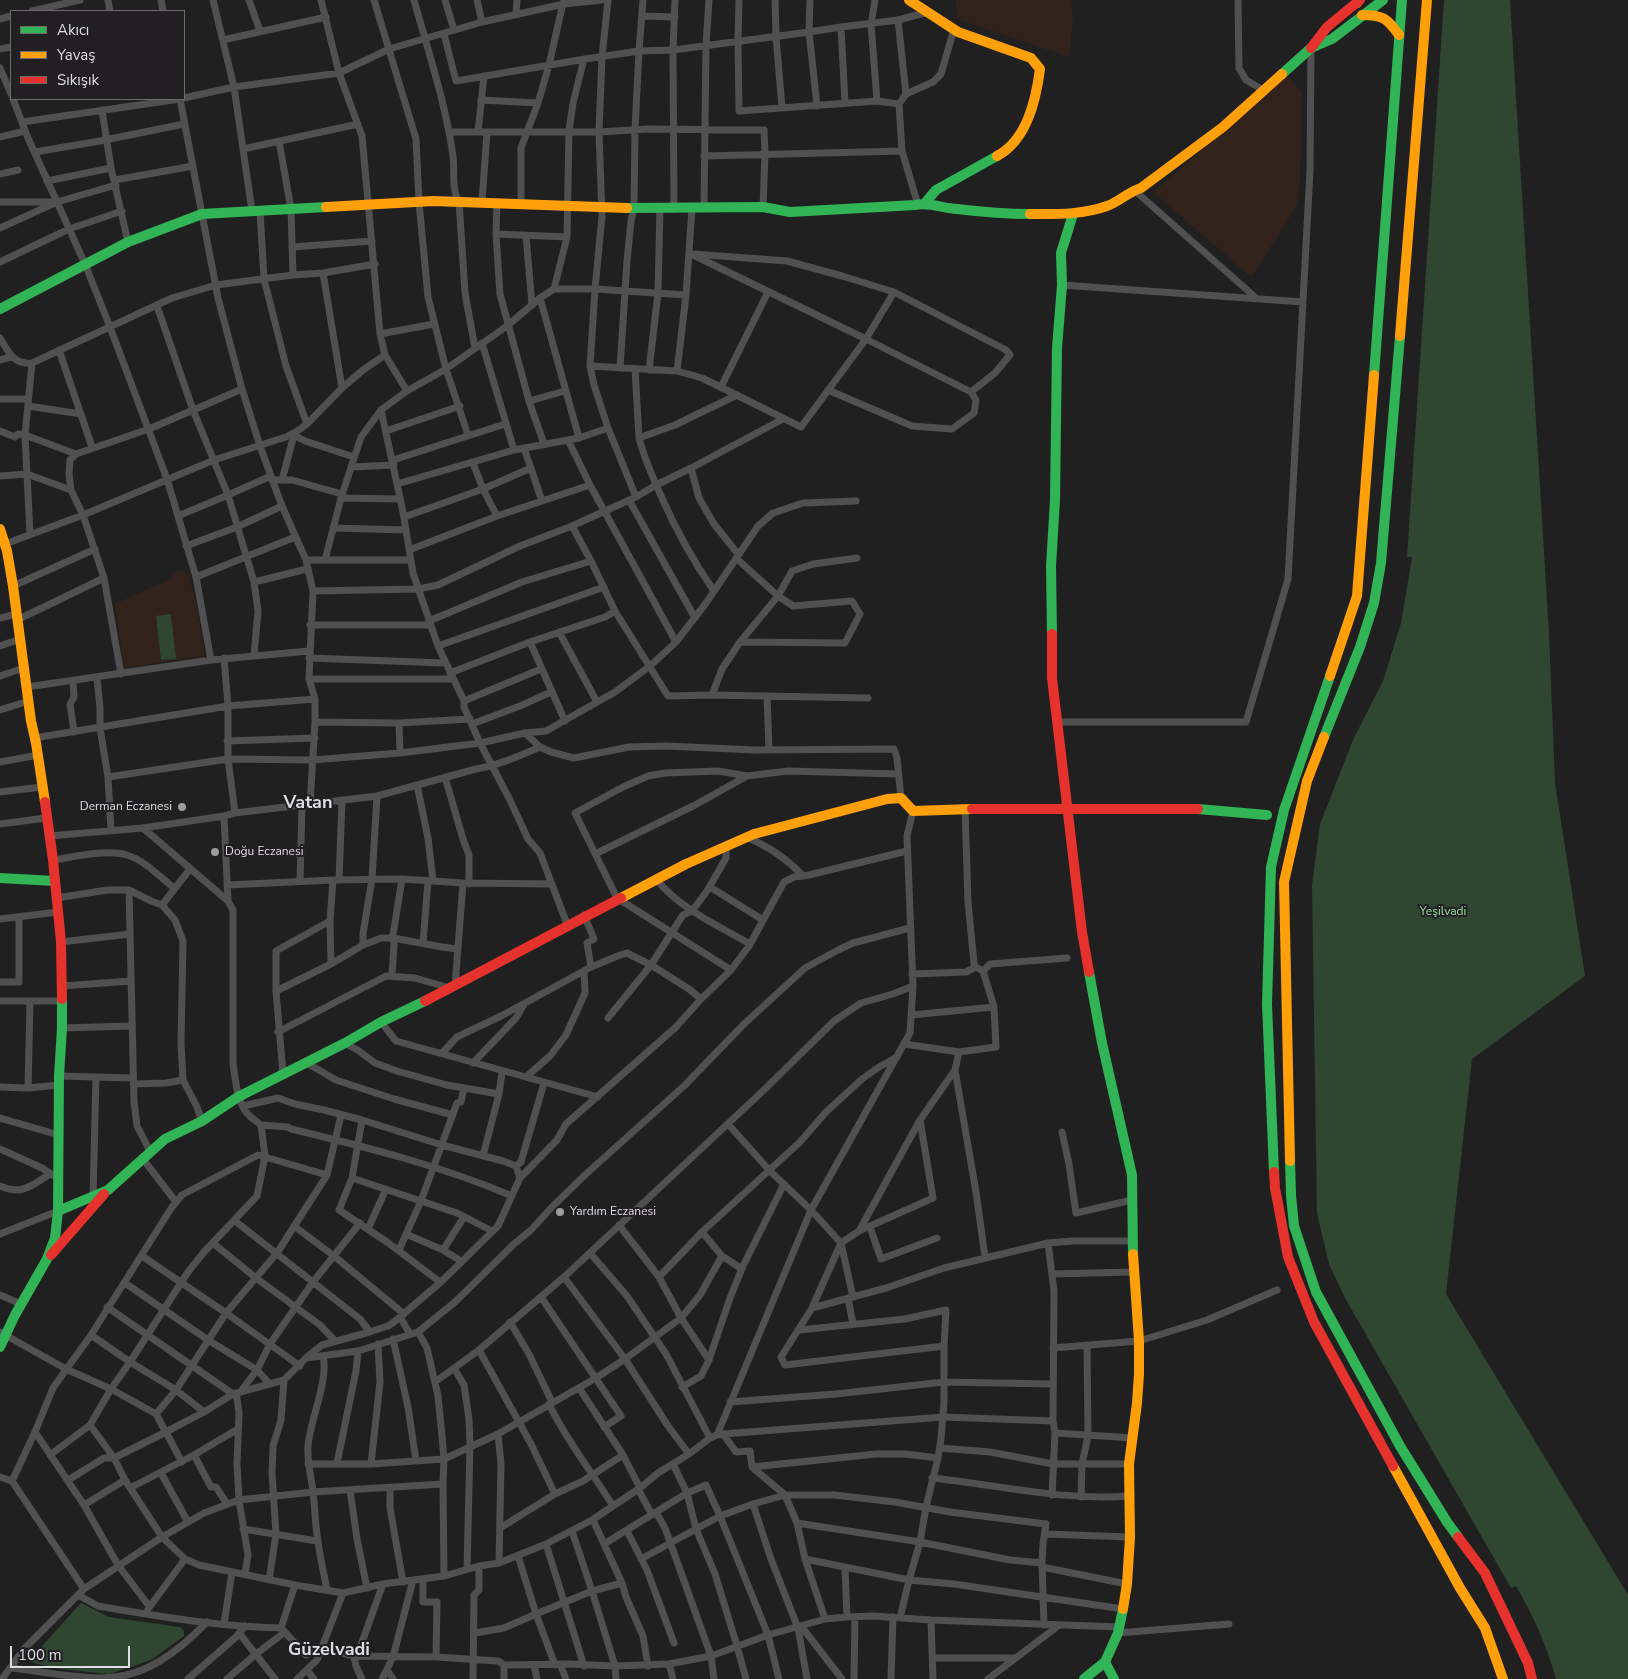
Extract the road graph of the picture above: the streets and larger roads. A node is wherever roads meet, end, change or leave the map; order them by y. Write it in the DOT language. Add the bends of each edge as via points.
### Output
graph roads {
  1 [pos="80,0"];
  2 [pos="213,0"];
  3 [pos="249,0"];
  4 [pos="321,0"];
  5 [pos="374,0"];
  6 [pos="414,0"];
  7 [pos="445,0"];
  8 [pos="477,0"];
  9 [pos="517,0"];
  10 [pos="597,0"];
  11 [pos="608,0"];
  12 [pos="643,0"];
  13 [pos="676,0"];
  14 [pos="710,0"];
  15 [pos="739,0"];
  16 [pos="775,0"];
  17 [pos="810,0"];
  18 [pos="875,0"];
  19 [pos="909,0"];
  20 [pos="1238,0"];
  21 [pos="1383,0"];
  22 [pos="1402,0"];
  23 [pos="1427,0"];
  24 [pos="1431,0"];
  25 [pos="1359,1"];
  26 [pos="563,2"];
  27 [pos="36,10"];
  28 [pos="1426,11"];
  29 [pos="928,12"];
  30 [pos="516,14"];
  31 [pos="1362,15"];
  32 [pos="642,16"];
  33 [pos="326,17"];
  34 [pos="675,17"];
  35 [pos="898,20"];
  36 [pos="482,22"];
  37 [pos="871,24"];
  38 [pos="841,27"];
  39 [pos="954,29"];
  40 [pos="454,30"];
  41 [pos="260,31"];
  42 [pos="809,32"];
  43 [pos="444,34"];
  44 [pos="1399,35"];
  45 [pos="776,36"];
  46 [pos="425,39"];
  47 [pos="222,40"];
  48 [pos="738,41"];
  49 [pos="706,45"];
  50 [pos="1311,48"];
  51 [pos="390,49"];
  52 [pos="672,50"];
  53 [pos="639,51"];
  54 [pos="602,57"];
  55 [pos="584,59"];
  56 [pos="549,65"];
  57 [pos="0,69"];
  58 [pos="339,74"];
  59 [pos="484,76"];
  60 [pos="9,82"];
  61 [pos="234,87"];
  62 [pos="1263,90"];
  63 [pos="906,94"];
  64 [pos="185,98"];
  65 [pos="13,100"];
  66 [pos="162,100"];
  67 [pos="180,100"];
  68 [pos="481,100"];
  69 [pos="127,102"];
  70 [pos="877,102"];
  71 [pos="538,103"];
  72 [pos="845,103"];
  73 [pos="899,104"];
  74 [pos="817,106"];
  75 [pos="782,108"];
  76 [pos="102,110"];
  77 [pos="22,122"];
  78 [pos="184,124"];
  79 [pos="358,124"];
  80 [pos="635,129"];
  81 [pos="673,130"];
  82 [pos="705,130"];
  83 [pos="25,131"];
  84 [pos="569,131"];
  85 [pos="449,132"];
  86 [pos="478,132"];
  87 [pos="487,132"];
  88 [pos="528,132"];
  89 [pos="599,132"];
  90 [pos="0,137"];
  91 [pos="107,140"];
  92 [pos="279,141"];
  93 [pos="243,149"];
  94 [pos="902,151"];
  95 [pos="36,152"];
  96 [pos="765,154"];
  97 [pos="704,156"];
  98 [pos="193,166"];
  99 [pos="111,168"];
  100 [pos="18,170"];
  101 [pos="0,174"];
  102 [pos="48,181"];
  103 [pos="116,183"];
  104 [pos="1134,190"];
  105 [pos="459,201"];
  106 [pos="0,202"];
  107 [pos="57,202"];
  108 [pos="419,202"];
  109 [pos="482,202"];
  110 [pos="497,203"];
  111 [pos="521,203"];
  112 [pos="369,204"];
  113 [pos="922,204"];
  114 [pos="568,206"];
  115 [pos="704,206"];
  116 [pos="763,207"];
  117 [pos="602,208"];
  118 [pos="634,208"];
  119 [pos="692,208"];
  120 [pos="291,209"];
  121 [pos="660,209"];
  122 [pos="674,209"];
  123 [pos="122,211"];
  124 [pos="256,211"];
  125 [pos="202,214"];
  126 [pos="1073,214"];
  127 [pos="0,228"];
  128 [pos="69,230"];
  129 [pos="496,234"];
  130 [pos="526,236"];
  131 [pos="567,237"];
  132 [pos="372,241"];
  133 [pos="128,242"];
  134 [pos="292,248"];
  135 [pos="689,253"];
  136 [pos="0,262"];
  137 [pos="85,264"];
  138 [pos="374,264"];
  139 [pos="322,273"];
  140 [pos="293,275"];
  141 [pos="264,278"];
  142 [pos="216,285"];
  143 [pos="1062,285"];
  144 [pos="554,289"];
  145 [pos="595,289"];
  146 [pos="624,290"];
  147 [pos="768,292"];
  148 [pos="894,292"];
  149 [pos="658,293"];
  150 [pos="686,295"];
  151 [pos="1255,297"];
  152 [pos="540,298"];
  153 [pos="1303,302"];
  154 [pos="532,305"];
  155 [pos="157,306"];
  156 [pos="0,309"];
  157 [pos="434,324"];
  158 [pos="508,326"];
  159 [pos="110,327"];
  160 [pos="380,334"];
  161 [pos="0,338"];
  162 [pos="866,339"];
  163 [pos="482,343"];
  164 [pos="475,348"];
  165 [pos="59,350"];
  166 [pos="385,356"];
  167 [pos="11,357"];
  168 [pos="0,360"];
  169 [pos="32,363"];
  170 [pos="590,366"];
  171 [pos="446,368"];
  172 [pos="620,368"];
  173 [pos="635,369"];
  174 [pos="649,370"];
  175 [pos="677,371"];
  176 [pos="721,387"];
  177 [pos="342,388"];
  178 [pos="242,389"];
  179 [pos="828,390"];
  180 [pos="407,391"];
  181 [pos="566,391"];
  182 [pos="971,392"];
  183 [pos="736,395"];
  184 [pos="0,399"];
  185 [pos="529,401"];
  186 [pos="28,403"];
  187 [pos="460,406"];
  188 [pos="193,410"];
  189 [pos="381,410"];
  190 [pos="81,414"];
  191 [pos="783,419"];
  192 [pos="307,424"];
  193 [pos="505,424"];
  194 [pos="608,428"];
  195 [pos="149,429"];
  196 [pos="0,431"];
  197 [pos="386,431"];
  198 [pos="293,434"];
  199 [pos="25,435"];
  200 [pos="468,435"];
  201 [pos="579,438"];
  202 [pos="639,438"];
  203 [pos="568,440"];
  204 [pos="544,444"];
  205 [pos="260,446"];
  206 [pos="92,447"];
  207 [pos="524,448"];
  208 [pos="514,450"];
  209 [pos="76,454"];
  210 [pos="354,457"];
  211 [pos="214,460"];
  212 [pos="393,463"];
  213 [pos="473,463"];
  214 [pos="351,467"];
  215 [pos="531,468"];
  216 [pos="692,468"];
  217 [pos="27,474"];
  218 [pos="0,476"];
  219 [pos="272,478"];
  220 [pos="167,479"];
  221 [pos="282,480"];
  222 [pos="398,484"];
  223 [pos="656,484"];
  224 [pos="590,485"];
  225 [pos="483,489"];
  226 [pos="71,490"];
  227 [pos="228,495"];
  228 [pos="342,496"];
  229 [pos="633,498"];
  230 [pos="400,499"];
  231 [pos="542,501"];
  232 [pos="856,501"];
  233 [pos="282,506"];
  234 [pos="604,512"];
  235 [pos="82,514"];
  236 [pos="178,516"];
  237 [pos="497,516"];
  238 [pos="404,517"];
  239 [pos="237,526"];
  240 [pos="572,526"];
  241 [pos="333,528"];
  242 [pos="0,530"];
  243 [pos="406,530"];
  244 [pos="30,534"];
  245 [pos="295,537"];
  246 [pos="186,546"];
  247 [pos="95,549"];
  248 [pos="4,550"];
  249 [pos="409,550"];
  250 [pos="246,556"];
  251 [pos="737,556"];
  252 [pos="857,558"];
  253 [pos="306,560"];
  254 [pos="326,560"];
  255 [pos="411,560"];
  256 [pos="591,561"];
  257 [pos="307,568"];
  258 [pos="196,577"];
  259 [pos="104,578"];
  260 [pos="254,582"];
  261 [pos="13,586"];
  262 [pos="604,587"];
  263 [pos="418,590"];
  264 [pos="714,591"];
  265 [pos="313,592"];
  266 [pos="778,596"];
  267 [pos="615,611"];
  268 [pos="17,617"];
  269 [pos="0,618"];
  270 [pos="695,618"];
  271 [pos="430,623"];
  272 [pos="310,625"];
  273 [pos="560,632"];
  274 [pos="20,639"];
  275 [pos="530,642"];
  276 [pos="676,642"];
  277 [pos="740,642"];
  278 [pos="0,646"];
  279 [pos="438,646"];
  280 [pos="254,655"];
  281 [pos="309,655"];
  282 [pos="224,658"];
  283 [pos="211,660"];
  284 [pos="445,663"];
  285 [pos="650,666"];
  286 [pos="24,668"];
  287 [pos="541,669"];
  288 [pos="121,674"];
  289 [pos="0,676"];
  290 [pos="452,676"];
  291 [pos="97,678"];
  292 [pos="309,679"];
  293 [pos="73,681"];
  294 [pos="26,687"];
  295 [pos="551,692"];
  296 [pos="712,695"];
  297 [pos="767,696"];
  298 [pos="868,698"];
  299 [pos="315,699"];
  300 [pos="28,701"];
  301 [pos="464,701"];
  302 [pos="597,702"];
  303 [pos="228,706"];
  304 [pos="0,710"];
  305 [pos="565,721"];
  306 [pos="315,722"];
  307 [pos="471,722"];
  308 [pos="1057,722"];
  309 [pos="399,723"];
  310 [pos="100,728"];
  311 [pos="74,732"];
  312 [pos="525,733"];
  313 [pos="34,738"];
  314 [pos="315,738"];
  315 [pos="227,741"];
  316 [pos="480,744"];
  317 [pos="540,747"];
  318 [pos="769,750"];
  319 [pos="400,754"];
  320 [pos="38,755"];
  321 [pos="228,759"];
  322 [pos="312,760"];
  323 [pos="0,762"];
  324 [pos="491,766"];
  325 [pos="898,774"];
  326 [pos="747,776"];
  327 [pos="108,777"];
  328 [pos="446,778"];
  329 [pos="417,786"];
  330 [pos="42,787"];
  331 [pos="0,792"];
  332 [pos="377,796"];
  333 [pos="901,798"];
  334 [pos="342,801"];
  335 [pos="306,805"];
  336 [pos="966,809"];
  337 [pos="1067,809"];
  338 [pos="913,811"];
  339 [pos="235,813"];
  340 [pos="1266,815"];
  341 [pos="224,816"];
  342 [pos="46,818"];
  343 [pos="0,824"];
  344 [pos="143,828"];
  345 [pos="111,831"];
  346 [pos="49,836"];
  347 [pos="747,837"];
  348 [pos="726,846"];
  349 [pos="907,851"];
  350 [pos="595,854"];
  351 [pos="53,860"];
  352 [pos="190,869"];
  353 [pos="802,876"];
  354 [pos="0,878"];
  355 [pos="372,879"];
  356 [pos="402,879"];
  357 [pos="656,879"];
  358 [pos="336,880"];
  359 [pos="55,881"];
  360 [pos="300,881"];
  361 [pos="431,881"];
  362 [pos="466,884"];
  363 [pos="552,884"];
  364 [pos="227,885"];
  365 [pos="710,887"];
  366 [pos="174,888"];
  367 [pos="129,890"];
  368 [pos="57,898"];
  369 [pos="617,898"];
  370 [pos="228,901"];
  371 [pos="162,904"];
  372 [pos="692,911"];
  373 [pos="58,912"];
  374 [pos="584,915"];
  375 [pos="19,917"];
  376 [pos="0,919"];
  377 [pos="763,920"];
  378 [pos="330,921"];
  379 [pos="567,924"];
  380 [pos="910,928"];
  381 [pos="130,934"];
  382 [pos="671,934"];
  383 [pos="394,938"];
  384 [pos="61,942"];
  385 [pos="423,943"];
  386 [pos="750,944"];
  387 [pos="363,945"];
  388 [pos="457,949"];
  389 [pos="1067,958"];
  390 [pos="331,964"];
  391 [pos="651,965"];
  392 [pos="591,967"];
  393 [pos="979,969"];
  394 [pos="731,970"];
  395 [pos="584,972"];
  396 [pos="912,974"];
  397 [pos="392,975"];
  398 [pos="131,981"];
  399 [pos="0,982"];
  400 [pos="62,986"];
  401 [pos="913,986"];
  402 [pos="452,987"];
  403 [pos="276,991"];
  404 [pos="701,999"];
  405 [pos="0,1001"];
  406 [pos="62,1001"];
  407 [pos="30,1002"];
  408 [pos="526,1002"];
  409 [pos="994,1006"];
  410 [pos="911,1015"];
  411 [pos="608,1018"];
  412 [pos="381,1022"];
  413 [pos="132,1026"];
  414 [pos="62,1028"];
  415 [pos="278,1032"];
  416 [pos="345,1043"];
  417 [pos="904,1044"];
  418 [pos="959,1052"];
  419 [pos="442,1053"];
  420 [pos="897,1057"];
  421 [pos="305,1062"];
  422 [pos="473,1063"];
  423 [pos="955,1070"];
  424 [pos="502,1072"];
  425 [pos="283,1074"];
  426 [pos="96,1077"];
  427 [pos="526,1077"];
  428 [pos="183,1080"];
  429 [pos="59,1081"];
  430 [pos="133,1081"];
  431 [pos="544,1083"];
  432 [pos="0,1087"];
  433 [pos="28,1088"];
  434 [pos="464,1088"];
  435 [pos="500,1094"];
  436 [pos="598,1097"];
  437 [pos="241,1101"];
  438 [pos="342,1115"];
  439 [pos="453,1116"];
  440 [pos="0,1118"];
  441 [pos="362,1120"];
  442 [pos="920,1120"];
  443 [pos="202,1122"];
  444 [pos="728,1124"];
  445 [pos="261,1125"];
  446 [pos="1062,1132"];
  447 [pos="59,1135"];
  448 [pos="335,1140"];
  449 [pos="442,1145"];
  450 [pos="357,1146"];
  451 [pos="0,1149"];
  452 [pos="147,1156"];
  453 [pos="265,1156"];
  454 [pos="483,1156"];
  455 [pos="516,1166"];
  456 [pos="433,1168"];
  457 [pos="770,1170"];
  458 [pos="327,1175"];
  459 [pos="55,1176"];
  460 [pos="352,1178"];
  461 [pos="520,1178"];
  462 [pos="784,1184"];
  463 [pos="0,1186"];
  464 [pos="386,1189"];
  465 [pos="108,1190"];
  466 [pos="512,1196"];
  467 [pos="93,1197"];
  468 [pos="1132,1200"];
  469 [pos="421,1201"];
  470 [pos="176,1202"];
  471 [pos="811,1210"];
  472 [pos="58,1212"];
  473 [pos="464,1217"];
  474 [pos="235,1221"];
  475 [pos="360,1223"];
  476 [pos="619,1225"];
  477 [pos="294,1226"];
  478 [pos="870,1227"];
  479 [pos="368,1229"];
  480 [pos="492,1231"];
  481 [pos="859,1231"];
  482 [pos="702,1232"];
  483 [pos="0,1234"];
  484 [pos="406,1234"];
  485 [pos="937,1238"];
  486 [pos="1132,1242"];
  487 [pos="213,1243"];
  488 [pos="841,1243"];
  489 [pos="1048,1243"];
  490 [pos="399,1250"];
  491 [pos="443,1250"];
  492 [pos="277,1253"];
  493 [pos="590,1253"];
  494 [pos="142,1256"];
  495 [pos="334,1256"];
  496 [pos="722,1256"];
  497 [pos="985,1257"];
  498 [pos="47,1259"];
  499 [pos="461,1261"];
  500 [pos="742,1269"];
  501 [pos="1133,1272"];
  502 [pos="1052,1274"];
  503 [pos="659,1277"];
  504 [pos="256,1278"];
  505 [pos="564,1278"];
  506 [pos="313,1282"];
  507 [pos="440,1282"];
  508 [pos="125,1283"];
  509 [pos="180,1283"];
  510 [pos="1277,1290"];
  511 [pos="0,1295"];
  512 [pos="541,1297"];
  513 [pos="851,1298"];
  514 [pos="21,1304"];
  515 [pos="107,1307"];
  516 [pos="296,1307"];
  517 [pos="812,1308"];
  518 [pos="164,1309"];
  519 [pos="226,1313"];
  520 [pos="402,1316"];
  521 [pos="681,1318"];
  522 [pos="510,1322"];
  523 [pos="852,1324"];
  524 [pos="799,1330"];
  525 [pos="370,1332"];
  526 [pos="418,1332"];
  527 [pos="3,1333"];
  528 [pos="148,1334"];
  529 [pos="410,1334"];
  530 [pos="91,1335"];
  531 [pos="654,1337"];
  532 [pos="394,1339"];
  533 [pos="208,1340"];
  534 [pos="336,1341"];
  535 [pos="1139,1341"];
  536 [pos="270,1344"];
  537 [pos="378,1344"];
  538 [pos="1087,1345"];
  539 [pos="944,1346"];
  540 [pos="0,1347"];
  541 [pos="1053,1348"];
  542 [pos="358,1350"];
  543 [pos="479,1350"];
  544 [pos="322,1356"];
  545 [pos="306,1358"];
  546 [pos="625,1359"];
  547 [pos="709,1360"];
  548 [pos="130,1362"];
  549 [pos="192,1364"];
  550 [pos="300,1366"];
  551 [pos="66,1368"];
  552 [pos="454,1368"];
  553 [pos="257,1370"];
  554 [pos="596,1378"];
  555 [pos="284,1380"];
  556 [pos="434,1382"];
  557 [pos="944,1382"];
  558 [pos="270,1383"];
  559 [pos="1053,1384"];
  560 [pos="682,1387"];
  561 [pos="579,1388"];
  562 [pos="111,1389"];
  563 [pos="176,1390"];
  564 [pos="237,1393"];
  565 [pos="730,1402"];
  566 [pos="551,1403"];
  567 [pos="204,1412"];
  568 [pos="156,1414"];
  569 [pos="943,1417"];
  570 [pos="1053,1421"];
  571 [pos="519,1422"];
  572 [pos="90,1425"];
  573 [pos="604,1427"];
  574 [pos="238,1429"];
  575 [pos="35,1432"];
  576 [pos="166,1432"];
  577 [pos="1055,1433"];
  578 [pos="498,1434"];
  579 [pos="716,1436"];
  580 [pos="1088,1436"];
  581 [pos="1133,1438"];
  582 [pos="470,1446"];
  583 [pos="940,1448"];
  584 [pos="689,1454"];
  585 [pos="50,1455"];
  586 [pos="623,1455"];
  587 [pos="194,1456"];
  588 [pos="114,1458"];
  589 [pos="938,1458"];
  590 [pos="444,1459"];
  591 [pos="416,1461"];
  592 [pos="182,1462"];
  593 [pos="337,1463"];
  594 [pos="308,1464"];
  595 [pos="371,1464"];
  596 [pos="673,1464"];
  597 [pos="1053,1464"];
  598 [pos="1082,1464"];
  599 [pos="1129,1464"];
  600 [pos="752,1466"];
  601 [pos="160,1473"];
  602 [pos="593,1474"];
  603 [pos="0,1477"];
  604 [pos="932,1478"];
  605 [pos="68,1480"];
  606 [pos="125,1480"];
  607 [pos="12,1481"];
  608 [pos="443,1484"];
  609 [pos="130,1488"];
  610 [pos="390,1488"];
  611 [pos="639,1488"];
  612 [pos="350,1490"];
  613 [pos="313,1492"];
  614 [pos="688,1493"];
  615 [pos="555,1494"];
  616 [pos="1052,1495"];
  617 [pos="275,1496"];
  618 [pos="785,1496"];
  619 [pos="1129,1496"];
  620 [pos="1081,1497"];
  621 [pos="239,1500"];
  622 [pos="227,1504"];
  623 [pos="753,1504"];
  624 [pos="84,1505"];
  625 [pos="614,1506"];
  626 [pos="926,1507"];
  627 [pos="654,1513"];
  628 [pos="720,1516"];
  629 [pos="593,1520"];
  630 [pos="188,1522"];
  631 [pos="797,1522"];
  632 [pos="500,1528"];
  633 [pos="243,1529"];
  634 [pos="696,1529"];
  635 [pos="572,1531"];
  636 [pos="627,1531"];
  637 [pos="276,1534"];
  638 [pos="1045,1534"];
  639 [pos="162,1537"];
  640 [pos="1130,1537"];
  641 [pos="318,1541"];
  642 [pos="920,1542"];
  643 [pos="670,1543"];
  644 [pos="546,1544"];
  645 [pos="604,1544"];
  646 [pos="518,1556"];
  647 [pos="185,1559"];
  648 [pos="641,1559"];
  649 [pos="805,1559"];
  650 [pos="499,1563"];
  651 [pos="118,1565"];
  652 [pos="1042,1565"];
  653 [pos="479,1566"];
  654 [pos="845,1567"];
  655 [pos="467,1570"];
  656 [pos="232,1572"];
  657 [pos="245,1574"];
  658 [pos="444,1576"];
  659 [pos="423,1579"];
  660 [pos="268,1580"];
  661 [pos="413,1580"];
  662 [pos="909,1580"];
  663 [pos="403,1582"];
  664 [pos="622,1583"];
  665 [pos="383,1584"];
  666 [pos="1127,1584"];
  667 [pos="295,1585"];
  668 [pos="84,1588"];
  669 [pos="367,1588"];
  670 [pos="327,1590"];
  671 [pos="592,1591"];
  672 [pos="343,1593"];
  673 [pos="78,1594"];
  674 [pos="1044,1596"];
  675 [pos="564,1602"];
  676 [pos="149,1606"];
  677 [pos="1123,1609"];
  678 [pos="145,1614"];
  679 [pos="536,1614"];
  680 [pos="847,1616"];
  681 [pos="855,1617"];
  682 [pos="896,1617"];
  683 [pos="825,1619"];
  684 [pos="931,1620"];
  685 [pos="207,1622"];
  686 [pos="224,1624"];
  687 [pos="1229,1624"];
  688 [pos="1044,1625"];
  689 [pos="245,1626"];
  690 [pos="1058,1626"];
  691 [pos="800,1627"];
  692 [pos="283,1630"];
  693 [pos="1118,1630"];
  694 [pos="239,1633"];
  695 [pos="475,1634"];
  696 [pos="768,1635"];
  697 [pos="674,1643"];
  698 [pos="737,1646"];
  699 [pos="323,1648"];
  700 [pos="256,1654"];
  701 [pos="355,1656"];
  702 [pos="711,1656"];
  703 [pos="393,1657"];
  704 [pos="436,1657"];
  705 [pos="933,1658"];
  706 [pos="1015,1658"];
  707 [pos="474,1660"];
  708 [pos="1105,1662"];
  709 [pos="558,1664"];
  710 [pos="669,1664"];
  711 [pos="504,1665"];
  712 [pos="534,1666"];
  713 [pos="584,1666"];
  714 [pos="615,1666"];
  715 [pos="648,1666"];
  716 [pos="11,1668"];
  717 [pos="307,1670"];
  718 [pos="386,1670"];
  719 [pos="193,1678"];
  720 [pos="2,1679"];
  721 [pos="227,1679"];
  722 [pos="275,1679"];
  723 [pos="297,1679"];
  724 [pos="314,1679"];
  725 [pos="362,1679"];
  726 [pos="382,1679"];
  727 [pos="394,1679"];
  728 [pos="473,1679"];
  729 [pos="504,1679"];
  730 [pos="537,1679"];
  731 [pos="566,1679"];
  732 [pos="616,1679"];
  733 [pos="673,1679"];
  734 [pos="714,1679"];
  735 [pos="746,1679"];
  736 [pos="779,1679"];
  737 [pos="807,1679"];
  738 [pos="842,1679"];
  739 [pos="854,1679"];
  740 [pos="891,1679"];
  741 [pos="933,1679"];
  742 [pos="988,1679"];
  743 [pos="1084,1679"];
  744 [pos="1114,1679"];
  745 [pos="1503,1679"];
  746 [pos="1532,1679"];
  1 -- 27 [label="street"];
  2 -- 47 [label="street"];
  3 -- 41 [label="street"];
  4 -- 33 [label="street"];
  5 -- 51 [label="street"];
  6 -- 46 [label="street"];
  7 -- 40 [label="street"];
  8 -- 36 [label="street"];
  9 -- 30 [label="street"];
  10 -- 26 [label="street"];
  11 -- 54 [label="street"];
  12 -- 32 [label="street"];
  13 -- 34 [label="street"];
  14 -- 49 [label="street"];
  15 -- 48 [label="street"];
  16 -- 45 [label="street"];
  17 -- 42 [label="street"];
  18 -- 37 [label="street"];
  19 -- 29 [label="street"];
  20 -- 62 [label="street" via="1239,68 1246,80"];
  21 -- 31 [label="street"];
  22 -- 44 [label="street"];
  23 -- 28 [label="street"];
  24 -- 28 [label="street"];
  25 -- 50 [label="street" via="1329,24 1316,37"];
  26 -- 30 [label="street"];
  26 -- 56 [label="street"];
  28 -- 746 [label="street" via="1382,563 1363,638 1307,781 1284,882 1291,1195 1294,1226 1316,1292 1400,1446 1446,1522 1485,1573 1528,1663"];
  29 -- 35 [label="street"];
  29 -- 39 [label="street"];
  30 -- 36 [label="street"];
  31 -- 44 [label="street" via="1379,15 1389,20"];
  31 -- 50 [label="street" via="1332,39"];
  32 -- 34 [label="street"];
  32 -- 53 [label="street"];
  33 -- 41 [label="street"];
  33 -- 58 [label="street"];
  34 -- 52 [label="street"];
  35 -- 37 [label="street"];
  35 -- 63 [label="street"];
  36 -- 40 [label="street"];
  37 -- 38 [label="street"];
  37 -- 70 [label="street"];
  38 -- 42 [label="street"];
  38 -- 72 [label="street"];
  39 -- 63 [label="street" via="941,74 933,82"];
  39 -- 113 [label="street" via="1031,58 1040,69 1040,78 1031,111 1018,137 1005,152 936,190"];
  40 -- 43 [label="street"];
  41 -- 47 [label="street"];
  42 -- 45 [label="street"];
  42 -- 74 [label="street"];
  43 -- 46 [label="street"];
  43 -- 59 [label="street" via="456,81"];
  44 -- 745 [label="street" via="1357,596 1284,810 1272,867 1267,1004 1275,1188 1288,1256 1314,1322 1485,1628"];
  45 -- 48 [label="street"];
  45 -- 75 [label="street"];
  46 -- 51 [label="street"];
  46 -- 85 [label="street"];
  47 -- 61 [label="street"];
  48 -- 49 [label="street"];
  48 -- 75 [label="street" via="739,111"];
  49 -- 52 [label="street"];
  49 -- 82 [label="street"];
  50 -- 62 [label="street"];
  50 -- 153 [label="street" via="1310,171"];
  51 -- 58 [label="street"];
  51 -- 108 [label="street" via="416,139"];
  52 -- 53 [label="street"];
  52 -- 81 [label="street"];
  53 -- 54 [label="street"];
  53 -- 80 [label="street"];
  54 -- 55 [label="street"];
  54 -- 89 [label="street"];
  55 -- 56 [label="street"];
  55 -- 84 [label="street"];
  56 -- 59 [label="street"];
  56 -- 71 [label="street"];
  57 -- 60 [label="street"];
  58 -- 61 [label="street"];
  58 -- 79 [label="street"];
  59 -- 68 [label="street"];
  61 -- 64 [label="street"];
  61 -- 93 [label="street"];
  62 -- 104 [label="street" via="1223,127"];
  63 -- 73 [label="street"];
  65 -- 77 [label="street"];
  66 -- 69 [label="street"];
  67 -- 78 [label="street"];
  68 -- 71 [label="street"];
  68 -- 86 [label="street"];
  69 -- 76 [label="street"];
  70 -- 72 [label="street"];
  70 -- 73 [label="street"];
  71 -- 88 [label="street"];
  72 -- 74 [label="street"];
  73 -- 94 [label="street"];
  74 -- 75 [label="street"];
  76 -- 77 [label="street"];
  76 -- 91 [label="street"];
  77 -- 83 [label="street"];
  78 -- 91 [label="street"];
  78 -- 98 [label="street"];
  79 -- 92 [label="street"];
  79 -- 112 [label="street"];
  80 -- 81 [label="street"];
  80 -- 89 [label="street"];
  80 -- 118 [label="street"];
  81 -- 82 [label="street"];
  81 -- 122 [label="street"];
  82 -- 96 [label="street" via="764,130"];
  82 -- 97 [label="street"];
  83 -- 90 [label="street"];
  83 -- 95 [label="street"];
  84 -- 88 [label="street"];
  84 -- 89 [label="street"];
  84 -- 114 [label="street"];
  85 -- 86 [label="street"];
  85 -- 105 [label="street" via="455,194"];
  86 -- 87 [label="street"];
  87 -- 88 [label="street"];
  87 -- 109 [label="street"];
  88 -- 111 [label="street" via="521,148"];
  89 -- 117 [label="street"];
  91 -- 95 [label="street"];
  91 -- 99 [label="street"];
  92 -- 93 [label="street"];
  92 -- 120 [label="street"];
  93 -- 124 [label="street"];
  94 -- 96 [label="street"];
  94 -- 113 [label="street"];
  95 -- 102 [label="street"];
  96 -- 97 [label="street"];
  96 -- 116 [label="street"];
  97 -- 115 [label="street"];
  98 -- 103 [label="street"];
  98 -- 125 [label="street"];
  99 -- 102 [label="street"];
  99 -- 103 [label="street"];
  100 -- 101 [label="street"];
  102 -- 107 [label="street"];
  103 -- 107 [label="street"];
  103 -- 123 [label="street"];
  104 -- 126 [label="street" via="1108,206"];
  104 -- 151 [label="street"];
  105 -- 108 [label="street"];
  105 -- 109 [label="street"];
  105 -- 164 [label="street" via="465,293"];
  106 -- 107 [label="street"];
  107 -- 127 [label="street"];
  107 -- 128 [label="street"];
  108 -- 112 [label="street"];
  108 -- 157 [label="street" via="428,297"];
  109 -- 110 [label="street"];
  110 -- 111 [label="street"];
  110 -- 129 [label="street"];
  111 -- 114 [label="street"];
  112 -- 120 [label="street"];
  112 -- 132 [label="street"];
  113 -- 116 [label="street" via="790,212"];
  113 -- 126 [label="street" via="996,214"];
  114 -- 117 [label="street"];
  114 -- 131 [label="street"];
  115 -- 116 [label="street"];
  115 -- 119 [label="street"];
  117 -- 118 [label="street"];
  117 -- 145 [label="street"];
  118 -- 121 [label="street"];
  118 -- 146 [label="street"];
  119 -- 122 [label="street"];
  119 -- 135 [label="street"];
  120 -- 124 [label="street"];
  120 -- 134 [label="street"];
  121 -- 122 [label="street"];
  121 -- 149 [label="street"];
  123 -- 128 [label="street"];
  123 -- 133 [label="street"];
  124 -- 125 [label="street"];
  124 -- 141 [label="street"];
  125 -- 133 [label="street"];
  125 -- 142 [label="street"];
  126 -- 143 [label="street" via="1061,253"];
  128 -- 136 [label="street"];
  128 -- 137 [label="street"];
  129 -- 130 [label="street"];
  129 -- 158 [label="street" via="500,294"];
  130 -- 131 [label="street"];
  130 -- 154 [label="street"];
  131 -- 144 [label="street"];
  132 -- 134 [label="street"];
  132 -- 138 [label="street"];
  133 -- 137 [label="street"];
  134 -- 140 [label="street"];
  135 -- 147 [label="street"];
  135 -- 148 [label="street" via="787,261"];
  135 -- 150 [label="street"];
  137 -- 156 [label="street"];
  137 -- 159 [label="street"];
  138 -- 139 [label="street"];
  138 -- 160 [label="street"];
  139 -- 140 [label="street"];
  139 -- 177 [label="street"];
  140 -- 141 [label="street"];
  141 -- 142 [label="street"];
  141 -- 192 [label="street" via="286,366"];
  142 -- 155 [label="street" via="172,298"];
  142 -- 178 [label="street"];
  143 -- 151 [label="street"];
  143 -- 308 [label="street" via="1057,348 1051,566 1052,678"];
  144 -- 145 [label="street"];
  144 -- 152 [label="street"];
  145 -- 146 [label="street"];
  145 -- 170 [label="street"];
  146 -- 149 [label="street"];
  146 -- 172 [label="street"];
  147 -- 162 [label="street"];
  147 -- 176 [label="street"];
  148 -- 162 [label="street"];
  148 -- 182 [label="street" via="1010,355 995,373"];
  149 -- 150 [label="street"];
  149 -- 174 [label="street"];
  150 -- 175 [label="street"];
  151 -- 153 [label="street"];
  152 -- 154 [label="street"];
  152 -- 181 [label="street"];
  153 -- 308 [label="street" via="1288,579 1246,722"];
  154 -- 158 [label="street"];
  155 -- 159 [label="street"];
  155 -- 188 [label="street"];
  157 -- 160 [label="street"];
  157 -- 171 [label="street"];
  158 -- 163 [label="street"];
  158 -- 185 [label="street"];
  159 -- 165 [label="street"];
  159 -- 195 [label="street"];
  160 -- 166 [label="street"];
  161 -- 167 [label="street"];
  162 -- 179 [label="street"];
  162 -- 182 [label="street"];
  163 -- 164 [label="street"];
  163 -- 193 [label="street"];
  164 -- 171 [label="street"];
  165 -- 169 [label="street"];
  165 -- 190 [label="street"];
  166 -- 177 [label="street"];
  166 -- 180 [label="street"];
  167 -- 168 [label="street"];
  167 -- 169 [label="street" via="22,363"];
  169 -- 186 [label="street"];
  170 -- 172 [label="street"];
  170 -- 194 [label="street"];
  171 -- 180 [label="street"];
  171 -- 187 [label="street"];
  172 -- 173 [label="street"];
  173 -- 174 [label="street"];
  173 -- 202 [label="street"];
  174 -- 175 [label="street"];
  175 -- 176 [label="street"];
  176 -- 183 [label="street"];
  177 -- 192 [label="street"];
  178 -- 188 [label="street"];
  178 -- 205 [label="street"];
  179 -- 182 [label="street" via="912,426 952,429 974,413 976,400"];
  179 -- 191 [label="street" via="801,427"];
  180 -- 189 [label="street"];
  181 -- 185 [label="street"];
  181 -- 201 [label="street"];
  183 -- 191 [label="street"];
  183 -- 202 [label="street"];
  184 -- 186 [label="street"];
  185 -- 204 [label="street"];
  186 -- 190 [label="street"];
  186 -- 199 [label="street"];
  187 -- 197 [label="street"];
  187 -- 200 [label="street"];
  188 -- 195 [label="street"];
  188 -- 211 [label="street"];
  189 -- 197 [label="street"];
  189 -- 210 [label="street" via="361,437"];
  190 -- 206 [label="street"];
  191 -- 216 [label="street"];
  192 -- 198 [label="street"];
  193 -- 200 [label="street"];
  193 -- 208 [label="street"];
  194 -- 201 [label="street"];
  194 -- 229 [label="street"];
  195 -- 206 [label="street"];
  195 -- 220 [label="street"];
  196 -- 199 [label="street" via="15,437"];
  197 -- 212 [label="street"];
  198 -- 205 [label="street"];
  198 -- 210 [label="street"];
  198 -- 221 [label="street"];
  199 -- 209 [label="street"];
  199 -- 217 [label="street"];
  200 -- 212 [label="street"];
  201 -- 203 [label="street"];
  202 -- 223 [label="street"];
  203 -- 204 [label="street"];
  203 -- 224 [label="street"];
  204 -- 207 [label="street"];
  205 -- 211 [label="street"];
  205 -- 219 [label="street"];
  206 -- 209 [label="street"];
  207 -- 208 [label="street"];
  207 -- 215 [label="street"];
  208 -- 213 [label="street"];
  209 -- 226 [label="street" via="70,460"];
  210 -- 214 [label="street"];
  211 -- 220 [label="street"];
  211 -- 227 [label="street"];
  212 -- 214 [label="street"];
  212 -- 222 [label="street"];
  213 -- 222 [label="street"];
  213 -- 225 [label="street"];
  214 -- 228 [label="street"];
  215 -- 225 [label="street"];
  215 -- 231 [label="street"];
  216 -- 223 [label="street"];
  216 -- 251 [label="street" via="699,498"];
  217 -- 218 [label="street"];
  217 -- 226 [label="street"];
  217 -- 244 [label="street"];
  219 -- 221 [label="street"];
  219 -- 227 [label="street"];
  219 -- 233 [label="street"];
  220 -- 235 [label="street"];
  220 -- 236 [label="street"];
  221 -- 228 [label="street" via="292,480"];
  222 -- 230 [label="street"];
  223 -- 229 [label="street"];
  223 -- 264 [label="street" via="693,560"];
  224 -- 231 [label="street"];
  224 -- 234 [label="street"];
  225 -- 237 [label="street"];
  225 -- 238 [label="street"];
  226 -- 235 [label="street"];
  227 -- 236 [label="street"];
  227 -- 239 [label="street"];
  228 -- 230 [label="street"];
  228 -- 241 [label="street"];
  229 -- 234 [label="street"];
  229 -- 270 [label="street"];
  230 -- 238 [label="street"];
  231 -- 237 [label="street"];
  232 -- 251 [label="street" via="804,503 773,514 758,526"];
  233 -- 239 [label="street"];
  233 -- 245 [label="street"];
  234 -- 240 [label="street"];
  234 -- 276 [label="street"];
  235 -- 244 [label="street"];
  235 -- 247 [label="street"];
  236 -- 246 [label="street"];
  237 -- 249 [label="street"];
  238 -- 243 [label="street"];
  239 -- 246 [label="street"];
  239 -- 250 [label="street"];
  240 -- 256 [label="street"];
  240 -- 263 [label="street" via="520,546 438,585"];
  241 -- 243 [label="street"];
  241 -- 254 [label="street"];
  242 -- 248 [label="street"];
  243 -- 249 [label="street"];
  244 -- 248 [label="street"];
  245 -- 250 [label="street"];
  245 -- 253 [label="street"];
  246 -- 258 [label="street"];
  247 -- 259 [label="street"];
  247 -- 261 [label="street"];
  248 -- 261 [label="street"];
  249 -- 255 [label="street"];
  250 -- 258 [label="street"];
  250 -- 260 [label="street"];
  251 -- 264 [label="street"];
  251 -- 266 [label="street"];
  252 -- 266 [label="street" via="813,564 792,571"];
  253 -- 254 [label="street"];
  253 -- 257 [label="street"];
  254 -- 255 [label="street"];
  255 -- 263 [label="street"];
  256 -- 262 [label="street"];
  256 -- 271 [label="street" via="522,582"];
  257 -- 260 [label="street"];
  257 -- 265 [label="street"];
  258 -- 283 [label="street"];
  259 -- 268 [label="street"];
  259 -- 288 [label="street"];
  260 -- 280 [label="street" via="258,611"];
  261 -- 268 [label="street"];
  262 -- 267 [label="street"];
  262 -- 279 [label="street"];
  263 -- 265 [label="street"];
  263 -- 271 [label="street"];
  264 -- 270 [label="street"];
  265 -- 272 [label="street"];
  266 -- 277 [label="street"];
  266 -- 277 [label="street" via="793,606 852,601 860,614 845,643"];
  267 -- 273 [label="street"];
  267 -- 285 [label="street"];
  268 -- 269 [label="street"];
  268 -- 274 [label="street"];
  270 -- 276 [label="street"];
  271 -- 272 [label="street"];
  271 -- 279 [label="street"];
  272 -- 281 [label="street"];
  273 -- 275 [label="street"];
  273 -- 302 [label="street"];
  274 -- 278 [label="street"];
  274 -- 286 [label="street"];
  275 -- 287 [label="street"];
  275 -- 290 [label="street"];
  276 -- 285 [label="street"];
  277 -- 296 [label="street" via="722,670"];
  279 -- 284 [label="street"];
  280 -- 281 [label="street"];
  280 -- 282 [label="street"];
  281 -- 284 [label="street"];
  281 -- 292 [label="street"];
  282 -- 283 [label="street"];
  282 -- 303 [label="street"];
  283 -- 288 [label="street"];
  284 -- 290 [label="street"];
  285 -- 296 [label="street" via="668,696"];
  285 -- 302 [label="street"];
  286 -- 289 [label="street"];
  286 -- 294 [label="street"];
  287 -- 295 [label="street"];
  287 -- 301 [label="street"];
  288 -- 291 [label="street"];
  290 -- 292 [label="street"];
  290 -- 301 [label="street"];
  291 -- 293 [label="street"];
  291 -- 310 [label="street"];
  292 -- 299 [label="street"];
  293 -- 294 [label="street"];
  293 -- 311 [label="street" via="74,697 70,704"];
  294 -- 300 [label="street"];
  295 -- 305 [label="street"];
  295 -- 307 [label="street"];
  296 -- 297 [label="street"];
  297 -- 298 [label="street"];
  297 -- 318 [label="street"];
  299 -- 303 [label="street"];
  299 -- 306 [label="street"];
  300 -- 304 [label="street"];
  300 -- 313 [label="street"];
  301 -- 307 [label="street"];
  302 -- 305 [label="street"];
  303 -- 310 [label="street"];
  303 -- 315 [label="street"];
  305 -- 312 [label="street" via="546,731"];
  306 -- 309 [label="street"];
  306 -- 314 [label="street"];
  307 -- 309 [label="street"];
  307 -- 316 [label="street"];
  308 -- 337 [label="street"];
  309 -- 319 [label="street"];
  310 -- 311 [label="street"];
  310 -- 327 [label="street"];
  311 -- 313 [label="street"];
  312 -- 316 [label="street"];
  312 -- 317 [label="street"];
  313 -- 320 [label="street"];
  314 -- 315 [label="street"];
  314 -- 322 [label="street"];
  315 -- 321 [label="street"];
  316 -- 319 [label="street"];
  316 -- 324 [label="street"];
  317 -- 318 [label="street" via="574,758 629,747"];
  317 -- 324 [label="street"];
  318 -- 325 [label="street" via="894,749"];
  319 -- 322 [label="street"];
  320 -- 323 [label="street"];
  320 -- 330 [label="street"];
  321 -- 322 [label="street"];
  321 -- 327 [label="street"];
  321 -- 339 [label="street"];
  322 -- 335 [label="street"];
  324 -- 328 [label="street"];
  324 -- 363 [label="street" via="528,839 540,853"];
  325 -- 326 [label="street" via="788,771"];
  325 -- 333 [label="street"];
  326 -- 350 [label="street"];
  326 -- 350 [label="street" via="718,771 665,773 648,776 623,787 574,813"];
  327 -- 345 [label="street"];
  328 -- 329 [label="street"];
  328 -- 362 [label="street" via="469,855"];
  329 -- 332 [label="street"];
  329 -- 361 [label="street" via="428,838"];
  330 -- 331 [label="street"];
  330 -- 342 [label="street"];
  332 -- 334 [label="street"];
  332 -- 355 [label="street"];
  333 -- 338 [label="street"];
  333 -- 347 [label="street" via="799,821"];
  334 -- 335 [label="street"];
  334 -- 358 [label="street"];
  335 -- 339 [label="street"];
  335 -- 360 [label="street"];
  336 -- 337 [label="street"];
  336 -- 338 [label="street"];
  336 -- 393 [label="street" via="968,902 974,963"];
  337 -- 340 [label="street" via="1195,809"];
  337 -- 468 [label="street" via="1082,932 1102,1043 1132,1176"];
  338 -- 349 [label="street"];
  339 -- 341 [label="street"];
  341 -- 344 [label="street"];
  341 -- 364 [label="street"];
  342 -- 343 [label="street"];
  342 -- 346 [label="street"];
  344 -- 345 [label="street"];
  344 -- 352 [label="street"];
  345 -- 346 [label="street"];
  346 -- 351 [label="street"];
  347 -- 348 [label="street"];
  347 -- 353 [label="street" via="775,850"];
  348 -- 357 [label="street"];
  348 -- 365 [label="street" via="726,858"];
  349 -- 353 [label="street"];
  349 -- 380 [label="street"];
  350 -- 369 [label="street"];
  351 -- 359 [label="street"];
  351 -- 366 [label="street" via="112,853 127,855"];
  352 -- 366 [label="street"];
  352 -- 370 [label="street"];
  353 -- 377 [label="street" via="794,876 784,882"];
  354 -- 359 [label="street"];
  355 -- 356 [label="street"];
  355 -- 358 [label="street"];
  355 -- 387 [label="street"];
  356 -- 361 [label="street"];
  356 -- 383 [label="street"];
  357 -- 369 [label="street"];
  357 -- 372 [label="street" via="667,893"];
  358 -- 360 [label="street"];
  358 -- 378 [label="street"];
  359 -- 368 [label="street"];
  360 -- 364 [label="street"];
  361 -- 362 [label="street"];
  361 -- 385 [label="street"];
  362 -- 363 [label="street"];
  362 -- 388 [label="street"];
  363 -- 379 [label="street"];
  364 -- 370 [label="street"];
  365 -- 372 [label="street"];
  365 -- 377 [label="street"];
  366 -- 371 [label="street"];
  367 -- 368 [label="street"];
  367 -- 371 [label="street"];
  367 -- 381 [label="street"];
  368 -- 373 [label="street"];
  369 -- 374 [label="street"];
  369 -- 382 [label="street"];
  370 -- 437 [label="street" via="233,910 233,1063"];
  371 -- 428 [label="street" via="175,920 183,940"];
  372 -- 382 [label="street" via="683,915"];
  372 -- 386 [label="street"];
  373 -- 375 [label="street"];
  373 -- 384 [label="street"];
  374 -- 379 [label="street"];
  374 -- 392 [label="street" via="594,939 587,943"];
  375 -- 376 [label="street"];
  375 -- 399 [label="street" via="19,982"];
  377 -- 386 [label="street"];
  378 -- 390 [label="street"];
  378 -- 403 [label="street" via="276,952"];
  379 -- 402 [label="street"];
  380 -- 396 [label="street"];
  380 -- 526 [label="street" via="853,943 804,968 684,1086"];
  381 -- 384 [label="street"];
  381 -- 398 [label="street"];
  382 -- 391 [label="street"];
  382 -- 394 [label="street"];
  383 -- 385 [label="street"];
  383 -- 387 [label="street" via="381,938"];
  383 -- 397 [label="street"];
  384 -- 400 [label="street"];
  385 -- 388 [label="street"];
  386 -- 394 [label="street"];
  387 -- 390 [label="street"];
  388 -- 402 [label="street"];
  389 -- 393 [label="street" via="990,964"];
  390 -- 403 [label="street"];
  391 -- 392 [label="street" via="620,954"];
  391 -- 404 [label="street"];
  391 -- 411 [label="street"];
  392 -- 395 [label="street"];
  393 -- 396 [label="street"];
  393 -- 409 [label="street"];
  394 -- 404 [label="street"];
  395 -- 408 [label="street"];
  395 -- 427 [label="street" via="585,993 566,1035 550,1056"];
  396 -- 401 [label="street"];
  397 -- 402 [label="street"];
  397 -- 415 [label="street"];
  398 -- 400 [label="street"];
  398 -- 413 [label="street"];
  400 -- 406 [label="street"];
  401 -- 410 [label="street"];
  401 -- 444 [label="street" via="861,1003 834,1021"];
  402 -- 412 [label="street"];
  403 -- 415 [label="street"];
  404 -- 436 [label="street" via="676,1027"];
  405 -- 407 [label="street"];
  406 -- 407 [label="street"];
  406 -- 414 [label="street"];
  407 -- 433 [label="street"];
  408 -- 419 [label="street" via="457,1037"];
  408 -- 422 [label="street"];
  409 -- 410 [label="street"];
  409 -- 418 [label="street" via="996,1047"];
  410 -- 417 [label="street" via="910,1033"];
  412 -- 416 [label="street"];
  412 -- 419 [label="street" via="396,1041"];
  413 -- 414 [label="street"];
  413 -- 430 [label="street"];
  414 -- 429 [label="street"];
  415 -- 425 [label="street"];
  416 -- 421 [label="street"];
  416 -- 434 [label="street" via="375,1063"];
  417 -- 418 [label="street"];
  417 -- 420 [label="street"];
  418 -- 423 [label="street"];
  419 -- 422 [label="street"];
  420 -- 457 [label="street" via="868,1075 826,1112"];
  420 -- 471 [label="street"];
  421 -- 425 [label="street"];
  421 -- 439 [label="street" via="336,1080"];
  422 -- 424 [label="street"];
  423 -- 442 [label="street"];
  423 -- 497 [label="street"];
  424 -- 427 [label="street"];
  424 -- 435 [label="street"];
  425 -- 437 [label="street"];
  426 -- 429 [label="street"];
  426 -- 430 [label="street"];
  426 -- 467 [label="street"];
  427 -- 431 [label="street"];
  428 -- 430 [label="street" via="166,1083"];
  428 -- 443 [label="street"];
  429 -- 433 [label="street"];
  429 -- 447 [label="street"];
  430 -- 452 [label="street" via="137,1126"];
  431 -- 436 [label="street"];
  431 -- 455 [label="street" via="521,1162"];
  432 -- 433 [label="street"];
  434 -- 435 [label="street"];
  434 -- 439 [label="street"];
  435 -- 454 [label="street"];
  436 -- 461 [label="street" via="566,1124 557,1140"];
  437 -- 438 [label="street" via="278,1098"];
  437 -- 443 [label="street"];
  437 -- 445 [label="street" via="247,1114"];
  438 -- 441 [label="street"];
  438 -- 448 [label="street"];
  439 -- 449 [label="street"];
  440 -- 447 [label="street"];
  441 -- 449 [label="street"];
  441 -- 450 [label="street"];
  442 -- 478 [label="street" via="933,1198"];
  442 -- 481 [label="street"];
  443 -- 452 [label="street" via="165,1139"];
  444 -- 457 [label="street"];
  444 -- 476 [label="street"];
  445 -- 448 [label="street" via="288,1127"];
  445 -- 453 [label="street"];
  446 -- 468 [label="street" via="1076,1212"];
  447 -- 459 [label="street"];
  448 -- 450 [label="street"];
  448 -- 458 [label="street"];
  449 -- 454 [label="street"];
  449 -- 456 [label="street"];
  450 -- 456 [label="street"];
  450 -- 460 [label="street"];
  451 -- 459 [label="street"];
  452 -- 465 [label="street"];
  452 -- 470 [label="street"];
  453 -- 458 [label="street"];
  453 -- 470 [label="street" via="258,1154 182,1195"];
  453 -- 474 [label="street" via="257,1196"];
  454 -- 455 [label="street"];
  455 -- 461 [label="street"];
  456 -- 466 [label="street"];
  456 -- 469 [label="street"];
  457 -- 462 [label="street"];
  457 -- 482 [label="street"];
  458 -- 477 [label="street"];
  459 -- 463 [label="street" via="19,1191"];
  459 -- 472 [label="street"];
  460 -- 464 [label="street"];
  460 -- 475 [label="street" via="339,1210"];
  461 -- 466 [label="street"];
  462 -- 471 [label="street"];
  462 -- 500 [label="street"];
  464 -- 469 [label="street"];
  464 -- 479 [label="street"];
  465 -- 467 [label="street"];
  465 -- 498 [label="street"];
  466 -- 480 [label="street" via="498,1226"];
  467 -- 472 [label="street"];
  468 -- 486 [label="street"];
  469 -- 473 [label="street"];
  469 -- 484 [label="street"];
  470 -- 494 [label="street"];
  471 -- 488 [label="street"];
  471 -- 565 [label="street"];
  472 -- 483 [label="street"];
  472 -- 498 [label="street" via="55,1238"];
  473 -- 480 [label="street"];
  473 -- 491 [label="street"];
  474 -- 487 [label="street"];
  474 -- 492 [label="street"];
  475 -- 479 [label="street"];
  475 -- 495 [label="street"];
  476 -- 493 [label="street"];
  476 -- 503 [label="street"];
  477 -- 492 [label="street"];
  477 -- 495 [label="street"];
  478 -- 481 [label="street"];
  478 -- 485 [label="street" via="881,1259"];
  479 -- 490 [label="street"];
  480 -- 499 [label="street"];
  481 -- 488 [label="street"];
  482 -- 496 [label="street"];
  482 -- 503 [label="street"];
  484 -- 490 [label="street"];
  484 -- 491 [label="street"];
  486 -- 489 [label="street"];
  486 -- 501 [label="street"];
  487 -- 504 [label="street"];
  487 -- 509 [label="street"];
  488 -- 513 [label="street"];
  488 -- 517 [label="street"];
  489 -- 497 [label="street"];
  489 -- 502 [label="street"];
  490 -- 507 [label="street"];
  491 -- 499 [label="street"];
  492 -- 504 [label="street"];
  492 -- 506 [label="street"];
  493 -- 505 [label="street"];
  493 -- 531 [label="street" via="627,1296"];
  494 -- 508 [label="street"];
  494 -- 509 [label="street"];
  495 -- 506 [label="street"];
  495 -- 520 [label="street"];
  496 -- 500 [label="street"];
  496 -- 521 [label="street" via="700,1295"];
  497 -- 513 [label="street"];
  498 -- 514 [label="street"];
  499 -- 507 [label="street"];
  500 -- 547 [label="street"];
  501 -- 502 [label="street"];
  501 -- 535 [label="street"];
  502 -- 541 [label="street"];
  503 -- 521 [label="street"];
  504 -- 516 [label="street"];
  504 -- 519 [label="street"];
  505 -- 512 [label="street"];
  505 -- 546 [label="street"];
  506 -- 516 [label="street"];
  506 -- 525 [label="street" via="360,1319"];
  507 -- 520 [label="street"];
  508 -- 515 [label="street"];
  508 -- 518 [label="street"];
  509 -- 518 [label="street"];
  509 -- 519 [label="street"];
  510 -- 535 [label="street" via="1207,1320"];
  511 -- 514 [label="street"];
  512 -- 522 [label="street"];
  512 -- 554 [label="street"];
  513 -- 517 [label="street"];
  513 -- 523 [label="street"];
  514 -- 527 [label="street"];
  515 -- 528 [label="street"];
  515 -- 530 [label="street"];
  516 -- 534 [label="street"];
  516 -- 536 [label="street"];
  517 -- 524 [label="street"];
  518 -- 528 [label="street"];
  518 -- 533 [label="street"];
  519 -- 533 [label="street"];
  519 -- 536 [label="street"];
  520 -- 525 [label="street" via="388,1326"];
  520 -- 529 [label="street"];
  521 -- 531 [label="street"];
  521 -- 547 [label="street"];
  522 -- 543 [label="street"];
  522 -- 566 [label="street" via="529,1354"];
  523 -- 524 [label="street"];
  523 -- 539 [label="street" via="905,1319 946,1310"];
  524 -- 539 [label="street" via="781,1357 785,1365"];
  525 -- 534 [label="street"];
  526 -- 529 [label="street"];
  526 -- 556 [label="street" via="427,1348"];
  527 -- 540 [label="street"];
  527 -- 551 [label="street"];
  528 -- 548 [label="street"];
  528 -- 549 [label="street"];
  529 -- 532 [label="street"];
  530 -- 548 [label="street"];
  530 -- 551 [label="street"];
  531 -- 546 [label="street"];
  531 -- 560 [label="street"];
  532 -- 537 [label="street"];
  532 -- 591 [label="street"];
  533 -- 549 [label="street"];
  533 -- 553 [label="street"];
  534 -- 545 [label="street" via="322,1345"];
  535 -- 538 [label="street"];
  535 -- 581 [label="street"];
  536 -- 550 [label="street"];
  536 -- 553 [label="street"];
  537 -- 542 [label="street"];
  537 -- 595 [label="street" via="380,1382"];
  538 -- 541 [label="street"];
  538 -- 580 [label="street"];
  539 -- 557 [label="street"];
  541 -- 559 [label="street"];
  542 -- 544 [label="street"];
  542 -- 593 [label="street"];
  543 -- 552 [label="street"];
  543 -- 571 [label="street"];
  544 -- 545 [label="street"];
  544 -- 594 [label="street" via="323,1376 310,1431"];
  545 -- 550 [label="street"];
  546 -- 554 [label="street"];
  546 -- 584 [label="street"];
  547 -- 560 [label="street" via="701,1376"];
  548 -- 562 [label="street"];
  548 -- 563 [label="street"];
  549 -- 563 [label="street"];
  549 -- 564 [label="street"];
  550 -- 555 [label="street"];
  551 -- 562 [label="street"];
  551 -- 575 [label="street" via="53,1388"];
  552 -- 556 [label="street"];
  552 -- 582 [label="street" via="464,1385"];
  553 -- 558 [label="street"];
  553 -- 564 [label="street"];
  554 -- 561 [label="street"];
  554 -- 573 [label="street" via="621,1416"];
  555 -- 558 [label="street"];
  555 -- 617 [label="street" via="280,1420 273,1446"];
  556 -- 590 [label="street"];
  557 -- 559 [label="street"];
  557 -- 565 [label="street"];
  557 -- 569 [label="street"];
  558 -- 564 [label="street"];
  559 -- 570 [label="street"];
  560 -- 579 [label="street"];
  561 -- 566 [label="street"];
  561 -- 573 [label="street"];
  562 -- 568 [label="street"];
  562 -- 572 [label="street"];
  563 -- 567 [label="street"];
  563 -- 568 [label="street"];
  564 -- 567 [label="street"];
  564 -- 574 [label="street"];
  565 -- 579 [label="street"];
  566 -- 571 [label="street"];
  566 -- 602 [label="street" via="560,1427"];
  567 -- 576 [label="street"];
  568 -- 576 [label="street"];
  569 -- 570 [label="street"];
  569 -- 579 [label="street"];
  569 -- 583 [label="street"];
  570 -- 577 [label="street"];
  571 -- 578 [label="street"];
  571 -- 615 [label="street"];
  572 -- 585 [label="street"];
  572 -- 588 [label="street"];
  573 -- 586 [label="street"];
  574 -- 587 [label="street"];
  574 -- 621 [label="street"];
  575 -- 585 [label="street"];
  575 -- 607 [label="street"];
  576 -- 588 [label="street"];
  576 -- 592 [label="street"];
  577 -- 580 [label="street"];
  577 -- 597 [label="street"];
  578 -- 582 [label="street"];
  578 -- 632 [label="street"];
  579 -- 584 [label="street"];
  579 -- 600 [label="street" via="736,1452 750,1451"];
  580 -- 581 [label="street"];
  580 -- 598 [label="street"];
  581 -- 599 [label="street"];
  582 -- 590 [label="street"];
  582 -- 655 [label="street"];
  583 -- 589 [label="street"];
  583 -- 597 [label="street" via="990,1452"];
  584 -- 596 [label="street"];
  585 -- 605 [label="street"];
  586 -- 602 [label="street"];
  586 -- 611 [label="street"];
  587 -- 592 [label="street"];
  587 -- 622 [label="street" via="211,1487 216,1487"];
  588 -- 605 [label="street" via="104,1458"];
  588 -- 606 [label="street"];
  589 -- 600 [label="street" via="876,1454"];
  589 -- 604 [label="street"];
  590 -- 591 [label="street"];
  590 -- 608 [label="street"];
  591 -- 595 [label="street"];
  592 -- 601 [label="street"];
  593 -- 594 [label="street"];
  593 -- 595 [label="street"];
  594 -- 613 [label="street"];
  596 -- 611 [label="street"];
  596 -- 614 [label="street"];
  597 -- 598 [label="street"];
  597 -- 616 [label="street"];
  598 -- 599 [label="street"];
  598 -- 620 [label="street"];
  599 -- 619 [label="street"];
  600 -- 618 [label="street"];
  601 -- 609 [label="street"];
  601 -- 630 [label="street"];
  602 -- 615 [label="street"];
  602 -- 625 [label="street"];
  603 -- 607 [label="street"];
  604 -- 616 [label="street"];
  604 -- 626 [label="street"];
  605 -- 624 [label="street"];
  606 -- 609 [label="street"];
  606 -- 624 [label="street"];
  607 -- 668 [label="street"];
  608 -- 610 [label="street"];
  608 -- 658 [label="street"];
  609 -- 639 [label="street"];
  610 -- 612 [label="street"];
  610 -- 663 [label="street" via="390,1508"];
  611 -- 625 [label="street"];
  611 -- 627 [label="street"];
  612 -- 613 [label="street"];
  612 -- 669 [label="street"];
  613 -- 617 [label="street"];
  613 -- 641 [label="street"];
  614 -- 627 [label="street"];
  614 -- 628 [label="street" via="706,1485"];
  614 -- 634 [label="street"];
  615 -- 632 [label="street"];
  616 -- 620 [label="street"];
  617 -- 621 [label="street"];
  617 -- 637 [label="street"];
  618 -- 623 [label="street"];
  618 -- 626 [label="street" via="834,1496"];
  618 -- 631 [label="street"];
  619 -- 620 [label="street"];
  619 -- 640 [label="street"];
  621 -- 622 [label="street"];
  621 -- 633 [label="street"];
  622 -- 630 [label="street"];
  623 -- 628 [label="street"];
  623 -- 691 [label="street" via="771,1559"];
  624 -- 651 [label="street"];
  625 -- 629 [label="street"];
  626 -- 638 [label="street" via="1046,1524"];
  626 -- 642 [label="street"];
  627 -- 636 [label="street"];
  627 -- 643 [label="street" via="665,1528"];
  628 -- 634 [label="street"];
  628 -- 696 [label="street"];
  629 -- 635 [label="street"];
  629 -- 645 [label="street"];
  630 -- 639 [label="street"];
  631 -- 642 [label="street"];
  631 -- 649 [label="street"];
  632 -- 650 [label="street"];
  633 -- 637 [label="street"];
  633 -- 657 [label="street" via="248,1556"];
  634 -- 643 [label="street"];
  634 -- 698 [label="street" via="715,1574"];
  635 -- 644 [label="street"];
  635 -- 671 [label="street"];
  636 -- 645 [label="street"];
  636 -- 648 [label="street"];
  637 -- 641 [label="street"];
  637 -- 660 [label="street"];
  638 -- 640 [label="street"];
  638 -- 652 [label="street"];
  639 -- 647 [label="street"];
  639 -- 651 [label="street"];
  640 -- 666 [label="street"];
  641 -- 670 [label="street"];
  642 -- 652 [label="street"];
  642 -- 662 [label="street"];
  643 -- 648 [label="street"];
  643 -- 702 [label="street"];
  644 -- 646 [label="street"];
  644 -- 675 [label="street"];
  645 -- 664 [label="street"];
  646 -- 650 [label="street"];
  646 -- 679 [label="street"];
  647 -- 656 [label="street"];
  647 -- 676 [label="street"];
  648 -- 697 [label="street"];
  649 -- 654 [label="street"];
  649 -- 683 [label="street"];
  650 -- 653 [label="street"];
  651 -- 668 [label="street"];
  651 -- 676 [label="street"];
  652 -- 666 [label="street"];
  652 -- 674 [label="street"];
  653 -- 655 [label="street"];
  653 -- 695 [label="street" via="479,1590 474,1595"];
  654 -- 662 [label="street"];
  654 -- 680 [label="street"];
  655 -- 658 [label="street"];
  656 -- 657 [label="street"];
  656 -- 686 [label="street"];
  657 -- 660 [label="street"];
  658 -- 659 [label="street"];
  659 -- 661 [label="street"];
  659 -- 704 [label="street" via="423,1602 437,1602"];
  660 -- 667 [label="street"];
  661 -- 663 [label="street"];
  661 -- 703 [label="street"];
  662 -- 674 [label="street"];
  662 -- 682 [label="street"];
  663 -- 665 [label="street"];
  664 -- 671 [label="street"];
  664 -- 715 [label="street" via="643,1636"];
  665 -- 669 [label="street"];
  665 -- 701 [label="street"];
  666 -- 677 [label="street"];
  667 -- 670 [label="street"];
  667 -- 692 [label="street"];
  668 -- 673 [label="street"];
  669 -- 672 [label="street"];
  670 -- 672 [label="street"];
  671 -- 675 [label="street"];
  671 -- 714 [label="street"];
  672 -- 699 [label="street"];
  673 -- 678 [label="street" via="98,1606"];
  673 -- 716 [label="street" via="24,1649"];
  674 -- 677 [label="street"];
  674 -- 688 [label="street"];
  675 -- 679 [label="street"];
  675 -- 713 [label="street"];
  676 -- 678 [label="street"];
  677 -- 693 [label="street"];
  678 -- 685 [label="street"];
  679 -- 695 [label="street" via="504,1628"];
  679 -- 709 [label="street"];
  680 -- 681 [label="street"];
  680 -- 683 [label="street"];
  681 -- 682 [label="street"];
  681 -- 739 [label="street"];
  682 -- 684 [label="street"];
  682 -- 740 [label="street"];
  683 -- 691 [label="street"];
  684 -- 688 [label="street"];
  684 -- 705 [label="street"];
  685 -- 686 [label="street"];
  685 -- 716 [label="street" via="167,1657 146,1669 126,1675 102,1678"];
  686 -- 689 [label="street"];
  687 -- 693 [label="street"];
  688 -- 690 [label="street"];
  689 -- 692 [label="street"];
  689 -- 694 [label="street"];
  690 -- 693 [label="street"];
  690 -- 706 [label="street"];
  691 -- 696 [label="street"];
  691 -- 737 [label="street"];
  691 -- 738 [label="street"];
  692 -- 699 [label="street" via="306,1655"];
  692 -- 700 [label="street"];
  693 -- 708 [label="street"];
  694 -- 700 [label="street"];
  694 -- 719 [label="street"];
  695 -- 707 [label="street"];
  696 -- 698 [label="street"];
  696 -- 736 [label="street"];
  698 -- 702 [label="street"];
  698 -- 735 [label="street"];
  699 -- 701 [label="street"];
  699 -- 717 [label="street"];
  700 -- 721 [label="street"];
  700 -- 722 [label="street"];
  701 -- 703 [label="street"];
  701 -- 725 [label="street"];
  702 -- 710 [label="street"];
  702 -- 734 [label="street"];
  703 -- 704 [label="street"];
  703 -- 718 [label="street"];
  704 -- 707 [label="street"];
  705 -- 706 [label="street"];
  705 -- 741 [label="street"];
  706 -- 742 [label="street"];
  707 -- 711 [label="street" via="498,1661"];
  707 -- 728 [label="street"];
  708 -- 743 [label="street"];
  708 -- 744 [label="street"];
  709 -- 712 [label="street"];
  709 -- 713 [label="street"];
  709 -- 731 [label="street"];
  710 -- 715 [label="street"];
  710 -- 733 [label="street"];
  711 -- 712 [label="street"];
  711 -- 729 [label="street"];
  712 -- 730 [label="street"];
  713 -- 714 [label="street"];
  714 -- 715 [label="street"];
  714 -- 732 [label="street"];
  716 -- 720 [label="street"];
  717 -- 723 [label="street"];
  717 -- 724 [label="street"];
  718 -- 726 [label="street"];
  718 -- 727 [label="street"];
}
